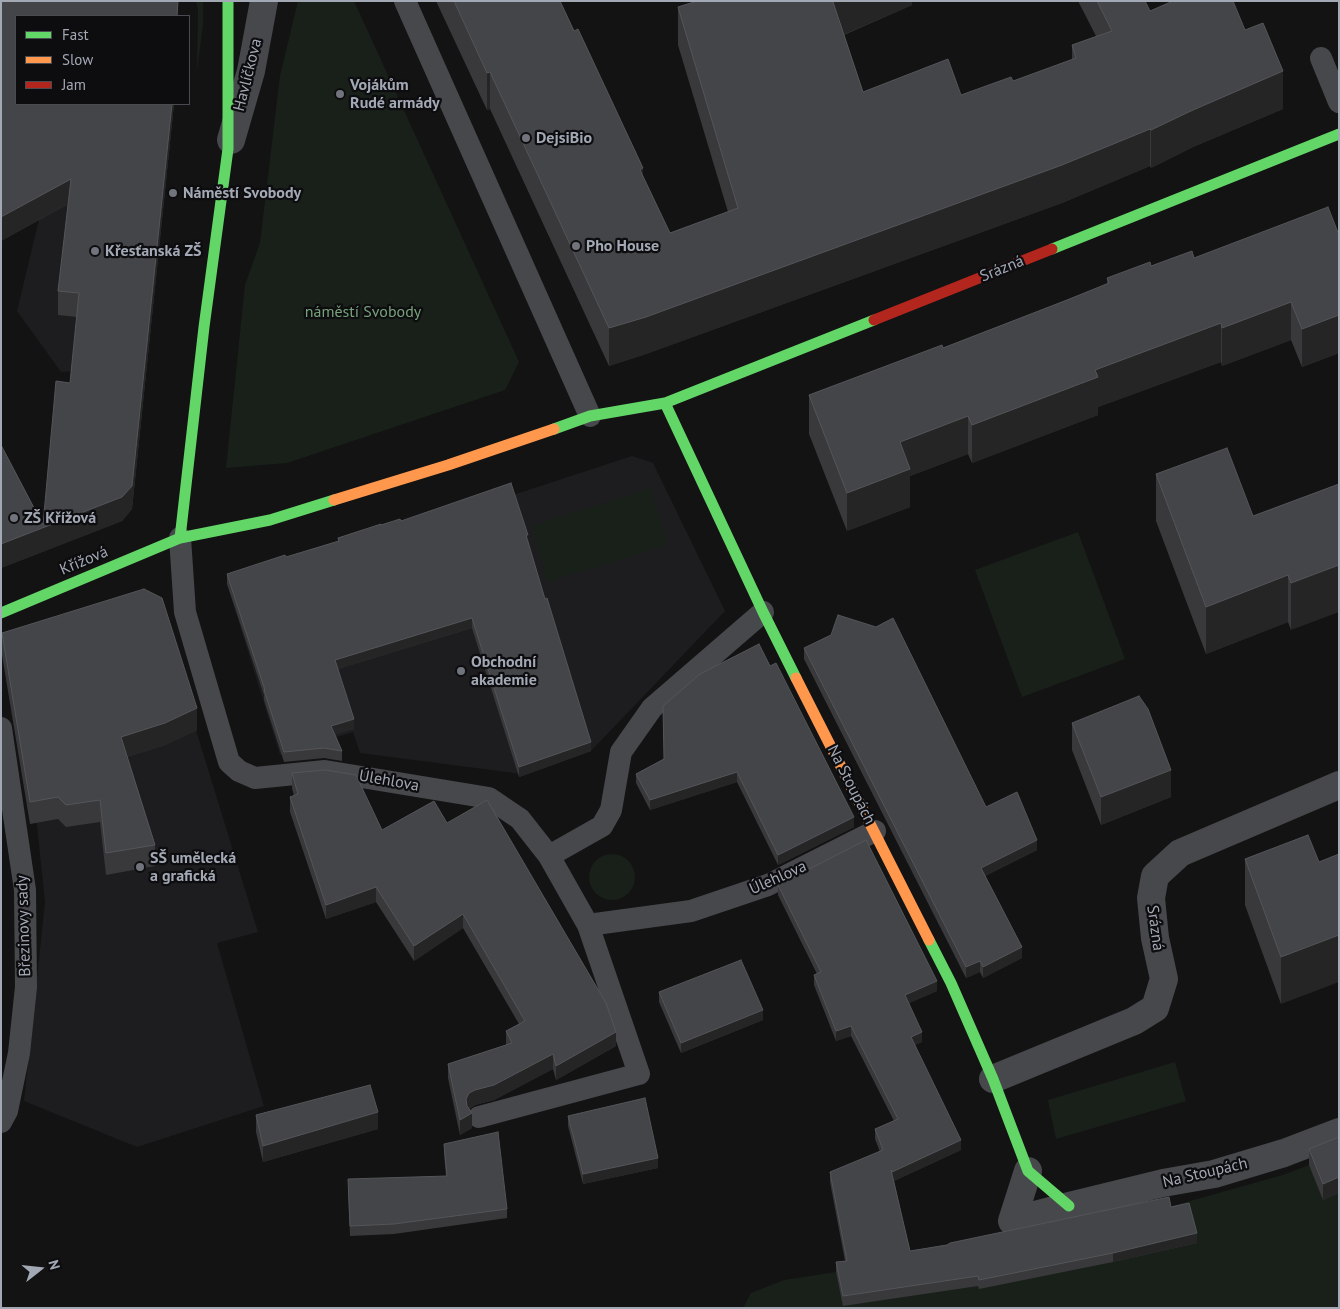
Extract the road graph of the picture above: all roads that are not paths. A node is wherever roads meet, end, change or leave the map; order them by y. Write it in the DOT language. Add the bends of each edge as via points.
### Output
graph roads {
  1 [pos="228,1"];
  2 [pos="264,1"];
  3 [pos="405,1"];
  4 [pos="1321,58"];
  5 [pos="1339,102"];
  6 [pos="1339,134"];
  7 [pos="228,149"];
  8 [pos="664,403"];
  9 [pos="590,416"];
  10 [pos="180,538"];
  11 [pos="763,612"];
  12 [pos="1,613"];
  13 [pos="1,728"];
  14 [pos="1339,786"];
  15 [pos="875,830"];
  16 [pos="549,856"];
  17 [pos="588,925"];
  18 [pos="992,1079"];
  19 [pos="479,1117"];
  20 [pos="1,1122"];
  21 [pos="1339,1132"];
  22 [pos="1028,1171"];
  23 [pos="1069,1206"];
  1 -- 7 [label="street"];
  2 -- 7 [label="street, Havlíčkova" via="251,70"];
  3 -- 9 [label="lane"];
  4 -- 5 [label="lane"];
  6 -- 8 [label="street, Srázná"];
  7 -- 10 [label="street"];
  8 -- 9 [label="street"];
  8 -- 11 [label="street, Na Stoupách"];
  9 -- 10 [label="street" via="448,465 270,520"];
  10 -- 12 [label="street, Křížová"];
  10 -- 16 [label="lane, Úlehlova" via="185,612 229,762 238,771 255,778 325,770 489,798 520,819"];
  11 -- 15 [label="street, Na Stoupách"];
  11 -- 16 [label="lane" via="652,708 621,752 611,810 602,826"];
  13 -- 20 [label="lane, Březinovy sady" via="25,890 26,987 19,1053 7,1111"];
  14 -- 18 [label="street, Srázná" via="1180,853 1155,876 1151,898 1164,979 1155,1008 1134,1021"];
  15 -- 17 [label="lane, Úlehlova" via="768,886 691,911"];
  15 -- 18 [label="street, Na Stoupách" via="951,983"];
  16 -- 17 [label="lane, Úlehlova"];
  17 -- 19 [label="lane, Úlehlova" via="639,1074"];
  18 -- 22 [label="street, Na Stoupách"];
  21 -- 23 [label="street, Na Stoupách" via="1214,1174"];
  22 -- 23 [label="street, Na Stoupách"];
  22 -- 23 [label="street, Na Stoupách" via="1012,1222"];
}
